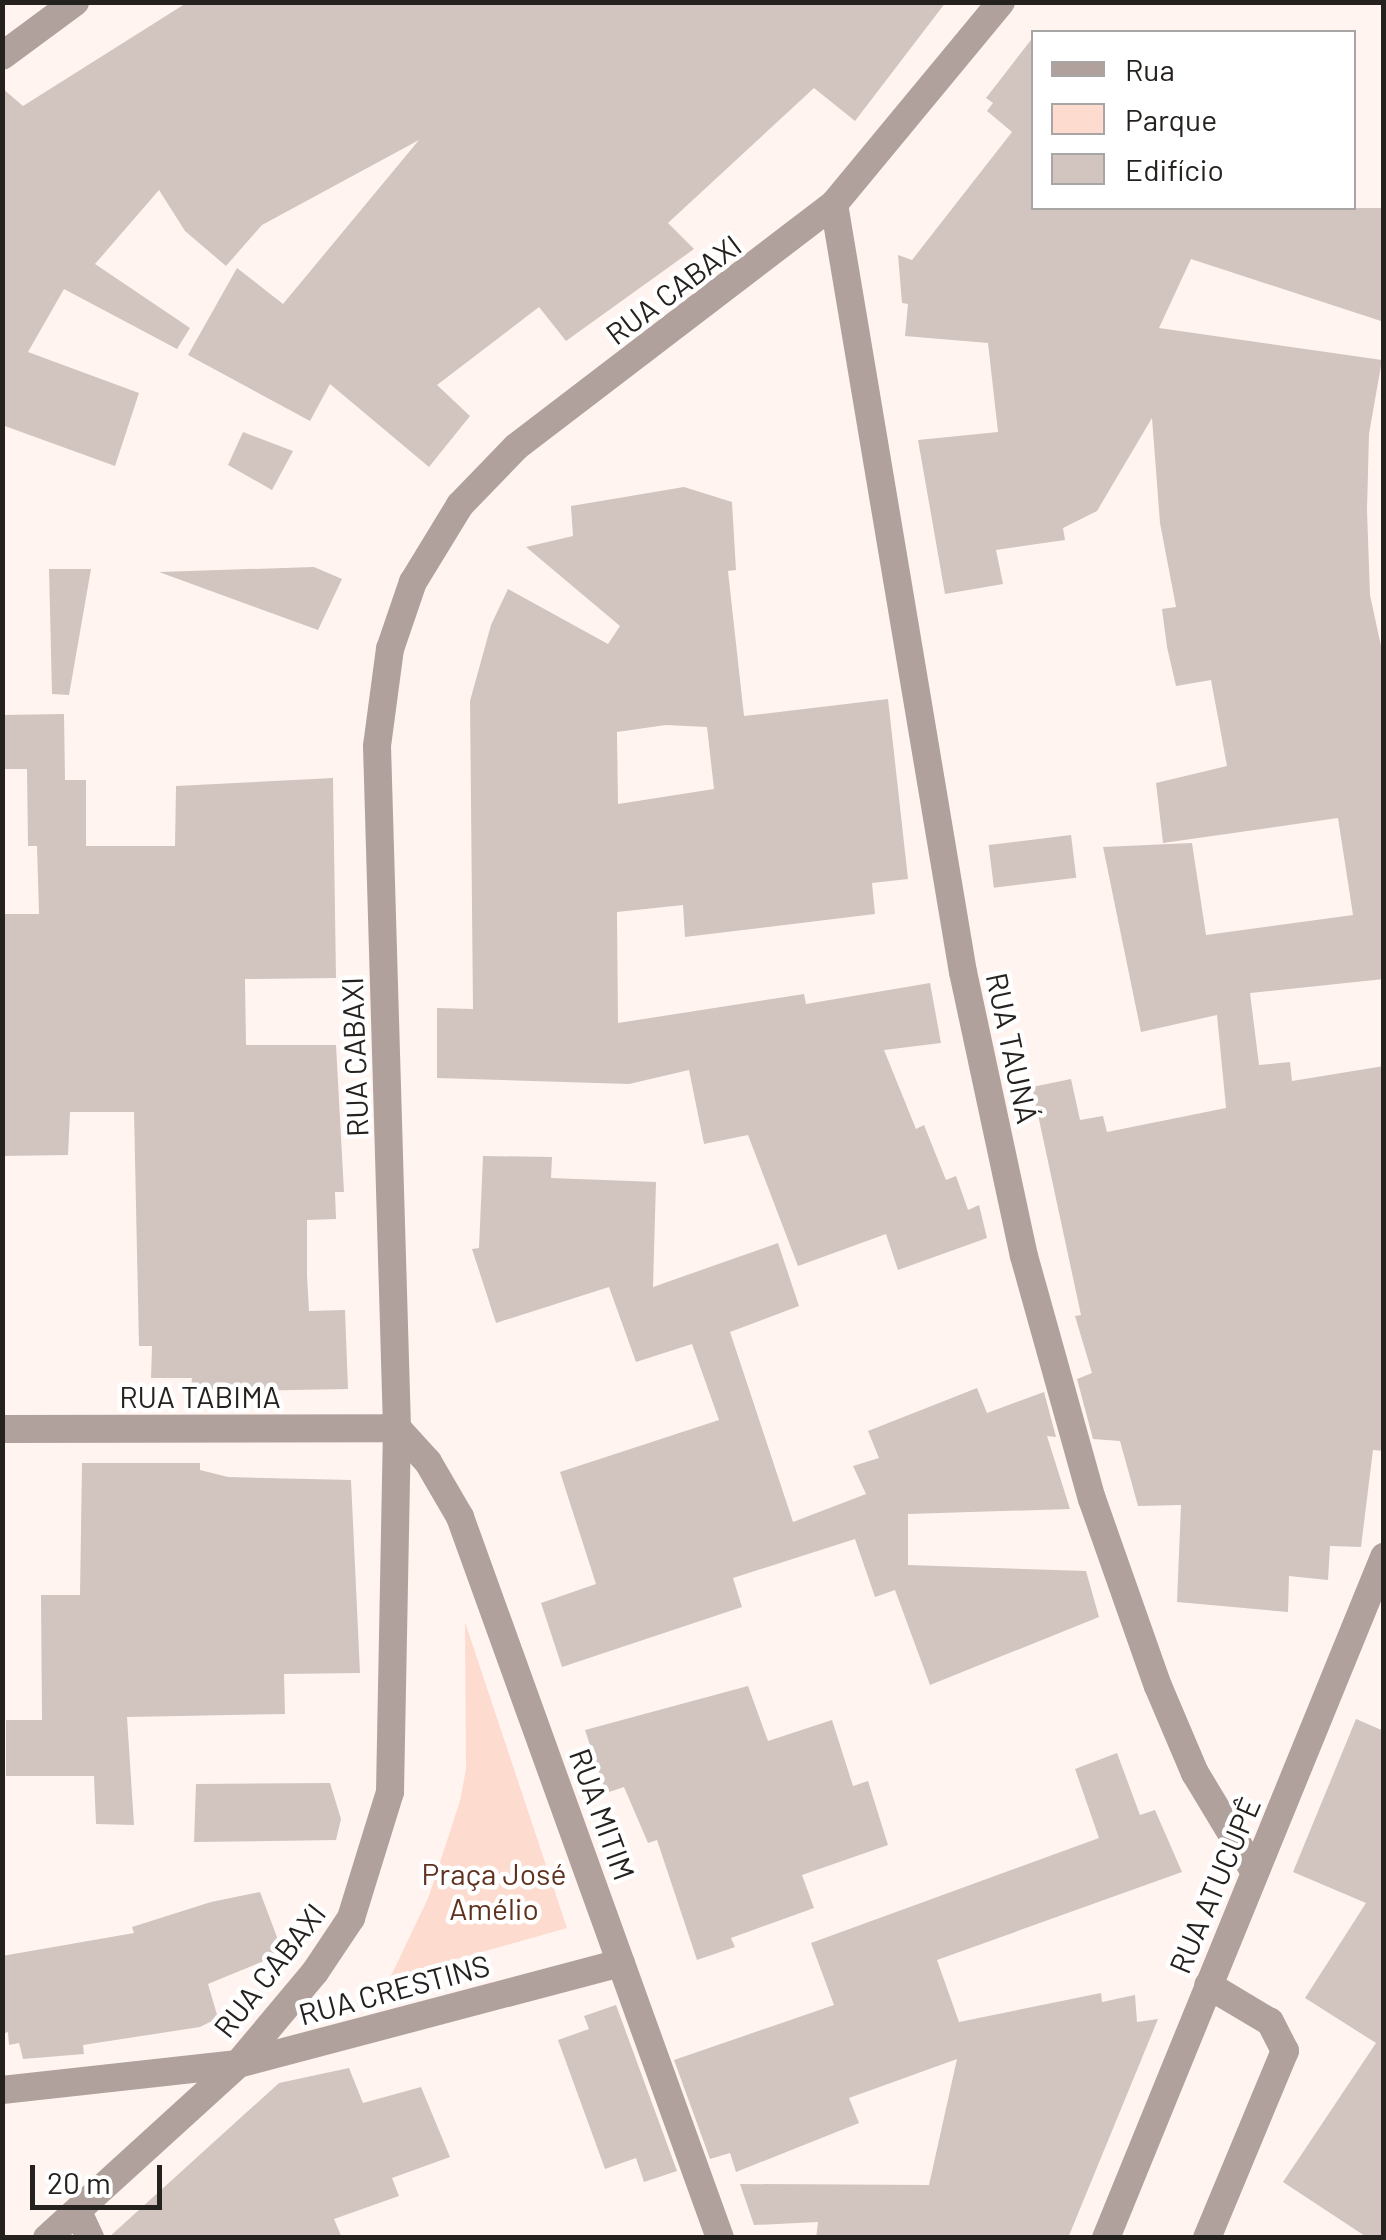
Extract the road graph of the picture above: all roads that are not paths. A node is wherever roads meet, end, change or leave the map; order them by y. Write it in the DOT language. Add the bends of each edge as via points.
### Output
graph roads {
  1 [pos="75,2"];
  2 [pos="1001,2"];
  3 [pos="2,56"];
  4 [pos="834,204"];
  5 [pos="397,1428"];
  6 [pos="2,1429"];
  7 [pos="1384,1557"];
  8 [pos="1253,1869"];
  9 [pos="621,1963"];
  10 [pos="1208,1985"];
  11 [pos="238,2064"];
  12 [pos="2,2090"];
  13 [pos="84,2225"];
  14 [pos="47,2238"];
  15 [pos="720,2238"];
  16 [pos="1106,2238"];
  17 [pos="1208,2238"];
  1 -- 3 [label="street"];
  2 -- 4 [label="street, RUA CABAXI"];
  4 -- 5 [label="street, RUA CABAXI" via="516,447 460,506 413,582 390,650 378,746"];
  4 -- 8 [label="street, RUA TAUNÁ" via="963,972 1024,1256 1092,1499 1158,1686 1195,1774"];
  5 -- 6 [label="street, RUA TABIMA"];
  5 -- 9 [label="street, RUA MITIM" via="460,1517"];
  5 -- 11 [label="street, RUA CABAXI" via="396,1734 386,1809 351,1918"];
  7 -- 8 [label="street, RUA ATUCUPÊ"];
  8 -- 10 [label="street, RUA ATUCUPÊ"];
  9 -- 11 [label="street, RUA CRESTINS"];
  9 -- 15 [label="street, RUA MITIM"];
  10 -- 16 [label="street, RUA ATUCUPÊ"];
  10 -- 17 [label="street" via="1270,2022 1285,2051"];
  11 -- 12 [label="street, RUA CRESTINS"];
  11 -- 13 [label="street, RUA CABAXI"];
  13 -- 14 [label="street, RUA CABAXI"];
}
